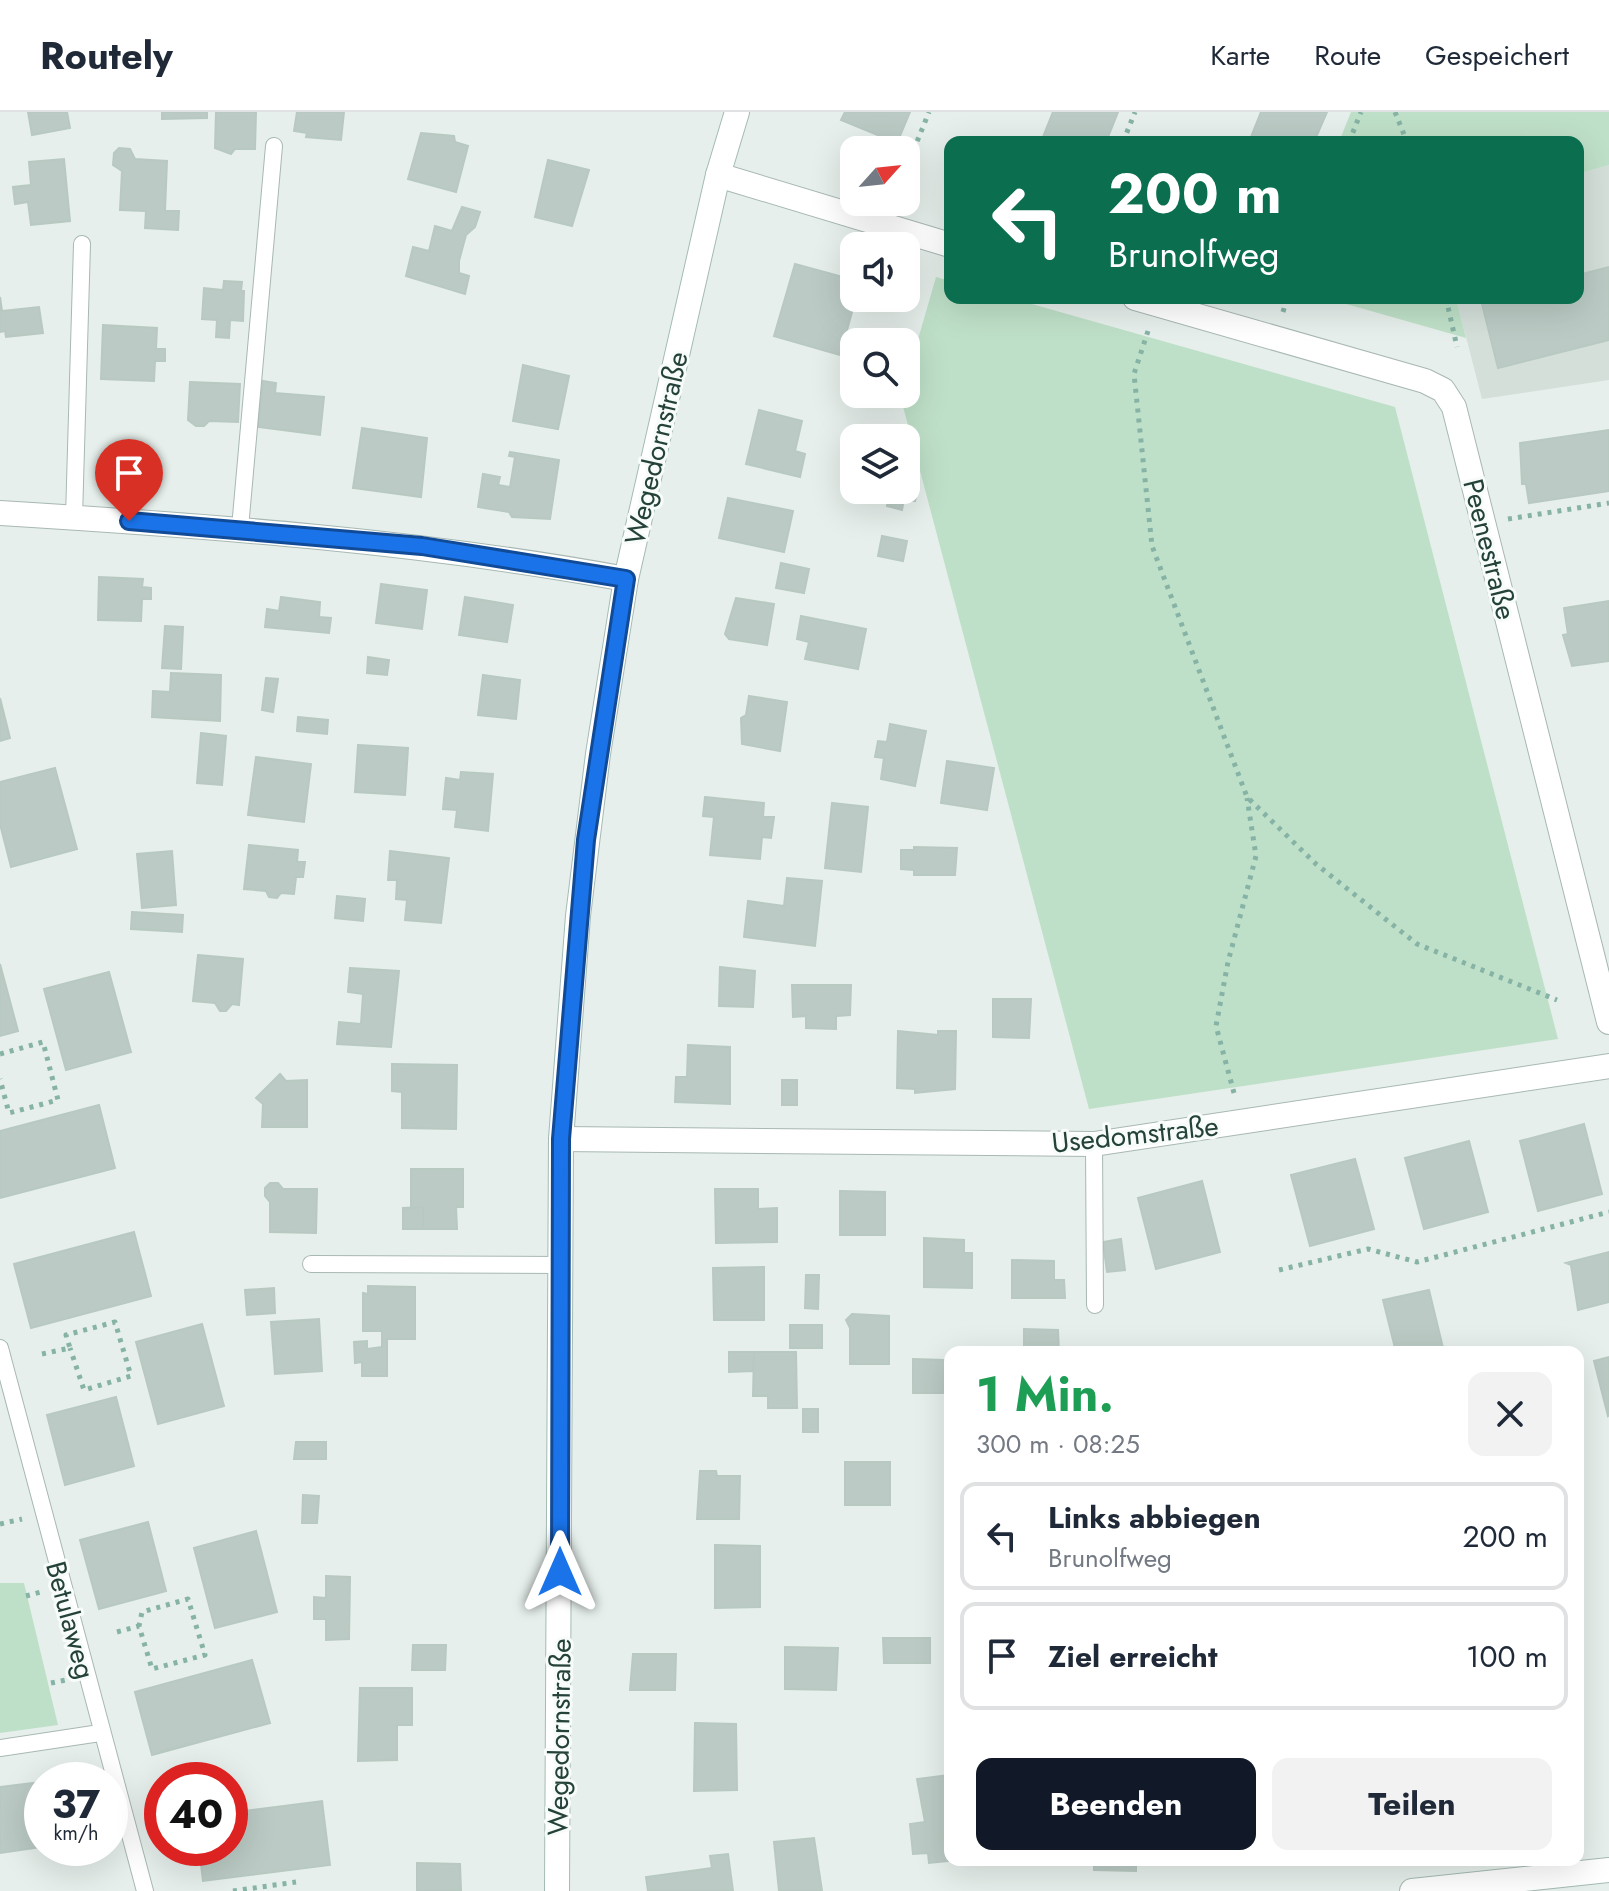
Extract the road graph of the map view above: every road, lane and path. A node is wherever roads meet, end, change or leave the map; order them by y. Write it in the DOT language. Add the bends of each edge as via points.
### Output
graph roads {
  1 [pos="737,112"];
  2 [pos="929,112"];
  3 [pos="1135,112"];
  4 [pos="1361,112"];
  5 [pos="1395,112"];
  6 [pos="919,136"];
  7 [pos="1125,136"];
  8 [pos="1351,136"];
  9 [pos="1405,136"];
  10 [pos="274,146"];
  11 [pos="718,175"];
  12 [pos="944,243"];
  13 [pos="82,244"];
  14 [pos="1156,304"];
  15 [pos="1447,304"];
  16 [pos="1148,330"];
  17 [pos="1457,347"];
  18 [pos="1609,503"];
  19 [pos="0,513"];
  20 [pos="74,517"];
  21 [pos="1503,520"];
  22 [pos="240,528"];
  23 [pos="626,579"];
  24 [pos="1247,797"];
  25 [pos="1557,1000"];
  26 [pos="1609,1022"];
  27 [pos="0,1054"];
  28 [pos="1609,1066"];
  29 [pos="0,1079"];
  30 [pos="1234,1093"];
  31 [pos="561,1139"];
  32 [pos="1094,1144"];
  33 [pos="1609,1212"];
  34 [pos="311,1264"];
  35 [pos="561,1265"];
  36 [pos="1279,1270"];
  37 [pos="1095,1305"];
  38 [pos="0,1348"];
  39 [pos="70,1348"];
  40 [pos="42,1354"];
  41 [pos="139,1626"];
  42 [pos="117,1632"];
  43 [pos="100,1733"];
  44 [pos="0,1748"];
  45 [pos="1609,1870"];
  46 [pos="296,1882"];
  47 [pos="274,1888"];
  48 [pos="145,1891"];
  49 [pos="233,1891"];
  50 [pos="557,1891"];
  51 [pos="1412,1891"];
  1 -- 11 [label="street, Wegedornstraße"];
  2 -- 6 [label="path"];
  3 -- 7 [label="path"];
  4 -- 8 [label="path"];
  5 -- 9 [label="path"];
  10 -- 22 [label="lane"];
  11 -- 12 [label="street"];
  11 -- 23 [label="street, Wegedornstraße"];
  13 -- 20 [label="lane"];
  14 -- 26 [label="street, Peenestraße" via="1425,381 1443,390 1454,407"];
  15 -- 17 [label="path"];
  16 -- 24 [label="path" via="1134,374 1152,546"];
  18 -- 21 [label="path"];
  19 -- 20 [label="street"];
  20 -- 22 [label="street"];
  22 -- 23 [label="street" via="422,546"];
  23 -- 31 [label="street, Wegedornstraße" via="584,855"];
  24 -- 25 [label="path" via="1316,864 1417,944"];
  24 -- 30 [label="path" via="1256,856 1216,1026"];
  27 -- 29 [label="path" via="43,1042 58,1100 9,1113"];
  28 -- 32 [label="street, Usedomstraße"];
  31 -- 32 [label="street, Usedomstraße"];
  31 -- 35 [label="street, Wegedornstraße"];
  32 -- 37 [label="lane"];
  33 -- 36 [label="path" via="1417,1262 1368,1249"];
  34 -- 35 [label="lane"];
  35 -- 50 [label="street, Wegedornstraße"];
  38 -- 43 [label="lane, Betulaweg"];
  39 -- 39 [label="path" via="66,1335 115,1322 131,1376 84,1390"];
  39 -- 40 [label="path"];
  41 -- 41 [label="path" via="152,1669 205,1655 188,1599 142,1612"];
  41 -- 42 [label="path"];
  43 -- 44 [label="lane"];
  43 -- 48 [label="lane, Betulaweg"];
  45 -- 51 [label="street"];
  46 -- 47 [label="path"];
  47 -- 49 [label="path"];
}
